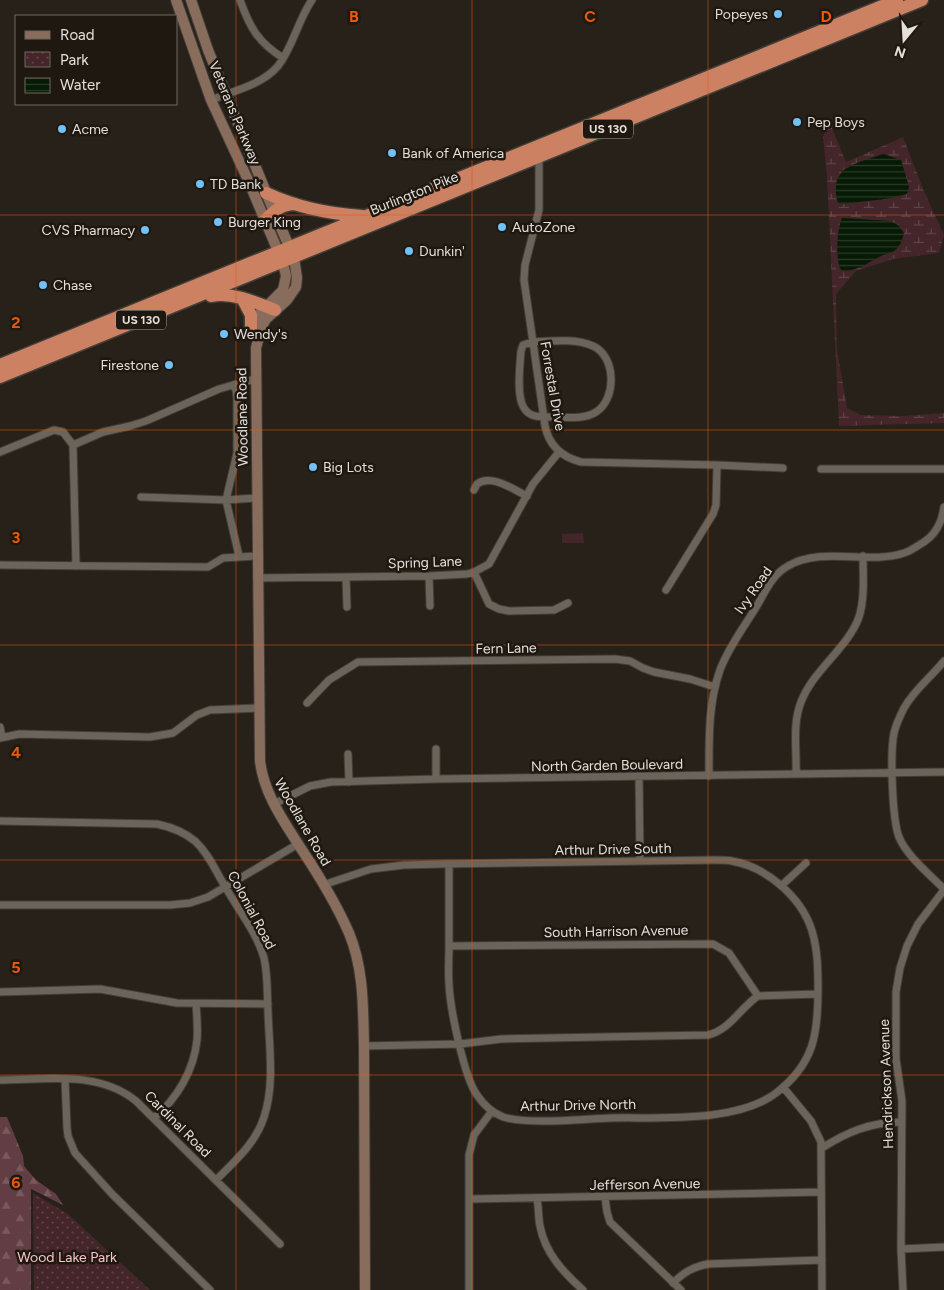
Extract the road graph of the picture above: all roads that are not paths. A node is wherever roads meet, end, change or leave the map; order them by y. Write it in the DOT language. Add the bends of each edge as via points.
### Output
graph roads {
  1 [pos="176,0"];
  2 [pos="191,0"];
  3 [pos="240,0"];
  4 [pos="312,0"];
  5 [pos="898,0"];
  6 [pos="922,0"];
  7 [pos="283,58"];
  8 [pos="226,94"];
  9 [pos="211,100"];
  10 [pos="539,157"];
  11 [pos="266,193"];
  12 [pos="298,204"];
  13 [pos="269,216"];
  14 [pos="367,216"];
  15 [pos="286,255"];
  16 [pos="242,298"];
  17 [pos="194,299"];
  18 [pos="271,308"];
  19 [pos="252,332"];
  20 [pos="532,342"];
  21 [pos="255,359"];
  22 [pos="0,365"];
  23 [pos="0,377"];
  24 [pos="256,379"];
  25 [pos="233,385"];
  26 [pos="544,417"];
  27 [pos="73,445"];
  28 [pos="0,452"];
  29 [pos="559,452"];
  30 [pos="717,465"];
  31 [pos="783,468"];
  32 [pos="821,469"];
  33 [pos="944,469"];
  34 [pos="474,490"];
  35 [pos="527,496"];
  36 [pos="141,497"];
  37 [pos="257,498"];
  38 [pos="226,500"];
  39 [pos="944,507"];
  40 [pos="239,556"];
  41 [pos="257,556"];
  42 [pos="862,556"];
  43 [pos="0,565"];
  44 [pos="76,566"];
  45 [pos="474,572"];
  46 [pos="430,576"];
  47 [pos="346,577"];
  48 [pos="258,578"];
  49 [pos="666,590"];
  50 [pos="568,603"];
  51 [pos="347,606"];
  52 [pos="430,606"];
  53 [pos="944,661"];
  54 [pos="715,687"];
  55 [pos="307,703"];
  56 [pos="259,708"];
  57 [pos="0,726"];
  58 [pos="1,737"];
  59 [pos="436,749"];
  60 [pos="348,754"];
  61 [pos="893,772"];
  62 [pos="944,772"];
  63 [pos="796,774"];
  64 [pos="709,776"];
  65 [pos="639,777"];
  66 [pos="436,779"];
  67 [pos="349,782"];
  68 [pos="274,804"];
  69 [pos="0,821"];
  70 [pos="298,844"];
  71 [pos="640,861"];
  72 [pos="806,863"];
  73 [pos="449,864"];
  74 [pos="323,884"];
  75 [pos="781,886"];
  76 [pos="226,888"];
  77 [pos="944,890"];
  78 [pos="0,905"];
  79 [pos="449,946"];
  80 [pos="0,992"];
  81 [pos="818,994"];
  82 [pos="758,996"];
  83 [pos="196,1004"];
  84 [pos="268,1004"];
  85 [pos="460,1044"];
  86 [pos="364,1046"];
  87 [pos="65,1079"];
  88 [pos="0,1080"];
  89 [pos="783,1086"];
  90 [pos="492,1111"];
  91 [pos="154,1118"];
  92 [pos="902,1122"];
  93 [pos="822,1148"];
  94 [pos="216,1180"];
  95 [pos="821,1192"];
  96 [pos="606,1197"];
  97 [pos="537,1198"];
  98 [pos="470,1199"];
  99 [pos="280,1244"];
  100 [pos="944,1247"];
  101 [pos="902,1248"];
  102 [pos="822,1260"];
  103 [pos="673,1283"];
  104 [pos="210,1290"];
  105 [pos="365,1290"];
  106 [pos="469,1290"];
  107 [pos="583,1290"];
  108 [pos="681,1290"];
  109 [pos="822,1290"];
  110 [pos="903,1290"];
  1 -- 9 [label="street, Veterans Parkway"];
  2 -- 8 [label="street, Veterans Parkway"];
  3 -- 7 [label="street" via="259,39"];
  4 -- 7 [label="street"];
  5 -- 14 [label="highway, Burlington Pike / US 130"];
  6 -- 10 [label="highway, Burlington Pike / US 130"];
  7 -- 8 [label="street" via="263,78"];
  8 -- 9 [label="street"];
  8 -- 11 [label="street, Veterans Parkway"];
  9 -- 13 [label="street, Veterans Parkway"];
  10 -- 15 [label="highway, Burlington Pike / US 130"];
  10 -- 20 [label="street, Forrestal Drive" via="539,210 524,273"];
  11 -- 12 [label="highway"];
  11 -- 13 [label="street, Veterans Parkway"];
  12 -- 13 [label="highway" via="287,204"];
  12 -- 14 [label="highway" via="339,214"];
  13 -- 15 [label="street, Veterans Parkway"];
  14 -- 15 [label="highway, Burlington Pike / US 130"];
  15 -- 17 [label="highway, Burlington Pike / US 130"];
  15 -- 18 [label="street, Woodlane Road" via="283,290"];
  15 -- 22 [label="highway, Burlington Pike / US 130"];
  16 -- 17 [label="highway" via="226,295"];
  16 -- 18 [label="highway"];
  16 -- 19 [label="highway" via="250,315"];
  17 -- 23 [label="highway, Burlington Pike / US 130"];
  18 -- 19 [label="street, Woodlane Road" via="256,316"];
  18 -- 21 [label="street, Woodlane Road" via="257,337"];
  19 -- 21 [label="street, Woodlane Road"];
  20 -- 26 [label="street, Forrestal Drive"];
  20 -- 26 [label="street" via="521,348 521,402 529,414"];
  20 -- 26 [label="street" via="574,342 593,346 606,358 610,371 608,396 599,410 582,416"];
  21 -- 24 [label="street, Woodlane Road"];
  24 -- 25 [label="street"];
  24 -- 37 [label="street, Woodlane Road"];
  25 -- 27 [label="street" via="146,421 104,432"];
  25 -- 38 [label="street" via="237,398 237,453"];
  26 -- 29 [label="street, Forrestal Drive" via="549,438"];
  27 -- 28 [label="street" via="63,432 54,430"];
  27 -- 44 [label="street"];
  29 -- 30 [label="street, Forrestal Drive" via="572,459 594,463"];
  29 -- 35 [label="street, Spring Lane"];
  30 -- 31 [label="street, Forrestal Drive"];
  30 -- 49 [label="street" via="713,514"];
  32 -- 33 [label="street"];
  34 -- 35 [label="street" via="477,484 486,480"];
  35 -- 45 [label="street, Spring Lane" via="489,564"];
  36 -- 38 [label="street"];
  37 -- 38 [label="street"];
  37 -- 41 [label="street, Woodlane Road"];
  38 -- 40 [label="street"];
  39 -- 42 [label="street, Ivy Road" via="934,533 911,550 897,555"];
  40 -- 41 [label="street"];
  40 -- 44 [label="street" via="224,558 208,567"];
  41 -- 48 [label="street, Woodlane Road"];
  42 -- 54 [label="street, Ivy Road" via="808,559 777,574 734,642"];
  42 -- 63 [label="street" via="863,596 856,623 811,682 801,702 796,720"];
  43 -- 44 [label="street"];
  45 -- 46 [label="street, Spring Lane"];
  45 -- 50 [label="street" via="489,604 499,609 554,610"];
  46 -- 47 [label="street, Spring Lane"];
  46 -- 52 [label="street"];
  47 -- 48 [label="street, Spring Lane"];
  47 -- 51 [label="street"];
  48 -- 56 [label="street, Woodlane Road"];
  53 -- 61 [label="street" via="914,694 899,718 894,734"];
  54 -- 55 [label="street, Fern Lane" via="614,658 358,662 329,680"];
  54 -- 64 [label="street, Ivy Road" via="710,720"];
  56 -- 58 [label="street" via="210,710 197,715 180,730 158,736 19,734"];
  56 -- 68 [label="street, Woodlane Road" via="262,773"];
  57 -- 58 [label="street"];
  59 -- 66 [label="street"];
  60 -- 67 [label="street"];
  61 -- 62 [label="street, North Garden Boulevard"];
  61 -- 63 [label="street, North Garden Boulevard"];
  61 -- 77 [label="street" via="895,816 900,838"];
  63 -- 64 [label="street, North Garden Boulevard"];
  64 -- 65 [label="street, North Garden Boulevard"];
  65 -- 66 [label="street, North Garden Boulevard"];
  65 -- 71 [label="street"];
  66 -- 67 [label="street, North Garden Boulevard"];
  67 -- 68 [label="street, North Garden Boulevard" via="310,786"];
  68 -- 70 [label="street, Woodlane Road"];
  69 -- 76 [label="street, Colonial Road" via="143,823 170,827 202,848"];
  70 -- 74 [label="street, Woodlane Road"];
  70 -- 76 [label="street"];
  71 -- 73 [label="street, Arthur Drive South"];
  71 -- 75 [label="street, Arthur Drive South" via="732,861 763,873"];
  72 -- 75 [label="street"];
  73 -- 74 [label="street, Arthur Drive South" via="371,869"];
  73 -- 79 [label="street"];
  74 -- 86 [label="street, Woodlane Road" via="344,923 357,957 362,981"];
  75 -- 81 [label="street, Arthur Drive South" via="803,910 812,931 818,963"];
  76 -- 78 [label="street" via="199,901 180,905"];
  76 -- 84 [label="street, Colonial Road" via="263,956"];
  77 -- 92 [label="street, Hendrickson Avenue" via="918,924 900,968 896,992 896,1059"];
  79 -- 82 [label="street, South Harrison Avenue" via="712,944 729,953"];
  79 -- 85 [label="street" via="449,992"];
  80 -- 83 [label="street" via="100,989"];
  81 -- 82 [label="street"];
  81 -- 89 [label="street, Arthur Drive North" via="818,1022 813,1044 803,1063"];
  82 -- 85 [label="street" via="727,1025 708,1035 501,1039"];
  83 -- 84 [label="street"];
  83 -- 91 [label="street" via="196,1047 189,1070 174,1096"];
  84 -- 94 [label="street, Colonial Road" via="269,1090 264,1118 247,1148"];
  85 -- 86 [label="street"];
  85 -- 90 [label="street" via="473,1089"];
  86 -- 105 [label="street, Woodlane Road"];
  87 -- 88 [label="street, Cardinal Road"];
  87 -- 91 [label="street, Cardinal Road" via="93,1081 116,1088"];
  87 -- 104 [label="street" via="68,1136 75,1153"];
  89 -- 90 [label="street, Arthur Drive North" via="767,1099 747,1108 709,1115 539,1120 503,1117"];
  89 -- 93 [label="street" via="814,1126"];
  90 -- 98 [label="street" via="472,1141 468,1162"];
  91 -- 94 [label="street, Cardinal Road"];
  92 -- 93 [label="street" via="868,1126 836,1138"];
  92 -- 101 [label="street, Hendrickson Avenue"];
  93 -- 95 [label="street"];
  94 -- 99 [label="street, Cardinal Road"];
  95 -- 96 [label="street, Jefferson Avenue"];
  95 -- 102 [label="street"];
  96 -- 97 [label="street, Jefferson Avenue"];
  96 -- 103 [label="street" via="610,1222"];
  97 -- 98 [label="street, Jefferson Avenue"];
  97 -- 107 [label="street" via="540,1228 547,1249"];
  98 -- 106 [label="street"];
  100 -- 101 [label="street"];
  101 -- 110 [label="street, Hendrickson Avenue"];
  102 -- 103 [label="street" via="701,1265 684,1272"];
  102 -- 109 [label="street"];
  103 -- 108 [label="street"];
}
